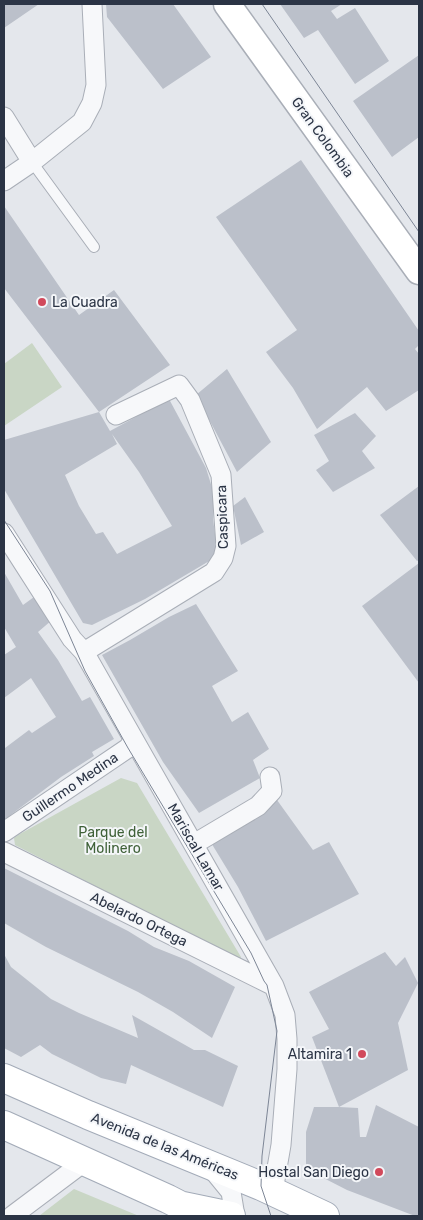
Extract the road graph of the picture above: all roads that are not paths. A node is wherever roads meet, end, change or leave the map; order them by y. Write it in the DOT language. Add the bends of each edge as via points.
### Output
graph roads {
  1 [pos="92,4"];
  2 [pos="227,4"];
  3 [pos="4,117"];
  4 [pos="32,162"];
  5 [pos="4,181"];
  6 [pos="94,247"];
  7 [pos="419,271"];
  8 [pos="116,415"];
  9 [pos="4,533"];
  10 [pos="84,652"];
  11 [pos="134,740"];
  12 [pos="270,777"];
  13 [pos="4,832"];
  14 [pos="194,844"];
  15 [pos="4,852"];
  16 [pos="274,986"];
  17 [pos="4,1078"];
  18 [pos="4,1125"];
  19 [pos="84,1162"];
  20 [pos="207,1164"];
  21 [pos="273,1191"];
  22 [pos="191,1211"];
  23 [pos="12,1216"];
  24 [pos="233,1216"];
  25 [pos="325,1216"];
  1 -- 4 [label="street" via="96,85 92,103 82,122"];
  2 -- 7 [label="main road, Gran Colombia"];
  3 -- 4 [label="street"];
  4 -- 5 [label="street"];
  4 -- 6 [label="lane"];
  8 -- 10 [label="street, Caspicara" via="179,386 190,400 221,474 226,546 214,572"];
  9 -- 10 [label="street, Mariscal Lamar" via="72,639"];
  10 -- 11 [label="street, Mariscal Lamar"];
  11 -- 13 [label="street, Guillermo Medina" via="128,748"];
  11 -- 14 [label="street, Mariscal Lamar"];
  12 -- 14 [label="street" via="272,791 258,806"];
  14 -- 16 [label="street, Mariscal Lamar"];
  15 -- 16 [label="street, Abelardo Ortega"];
  16 -- 21 [label="street, Mariscal Lamar" via="285,1015 288,1068"];
  17 -- 20 [label="main road, Avenida de las Américas"];
  18 -- 19 [label="main road"];
  19 -- 22 [label="main road"];
  19 -- 23 [label="street"];
  20 -- 21 [label="main road, Avenida de las Américas"];
  20 -- 24 [label="street" via="231,1192"];
  21 -- 25 [label="main road, Avenida de las Américas"];
  22 -- 24 [label="main road"];
}
